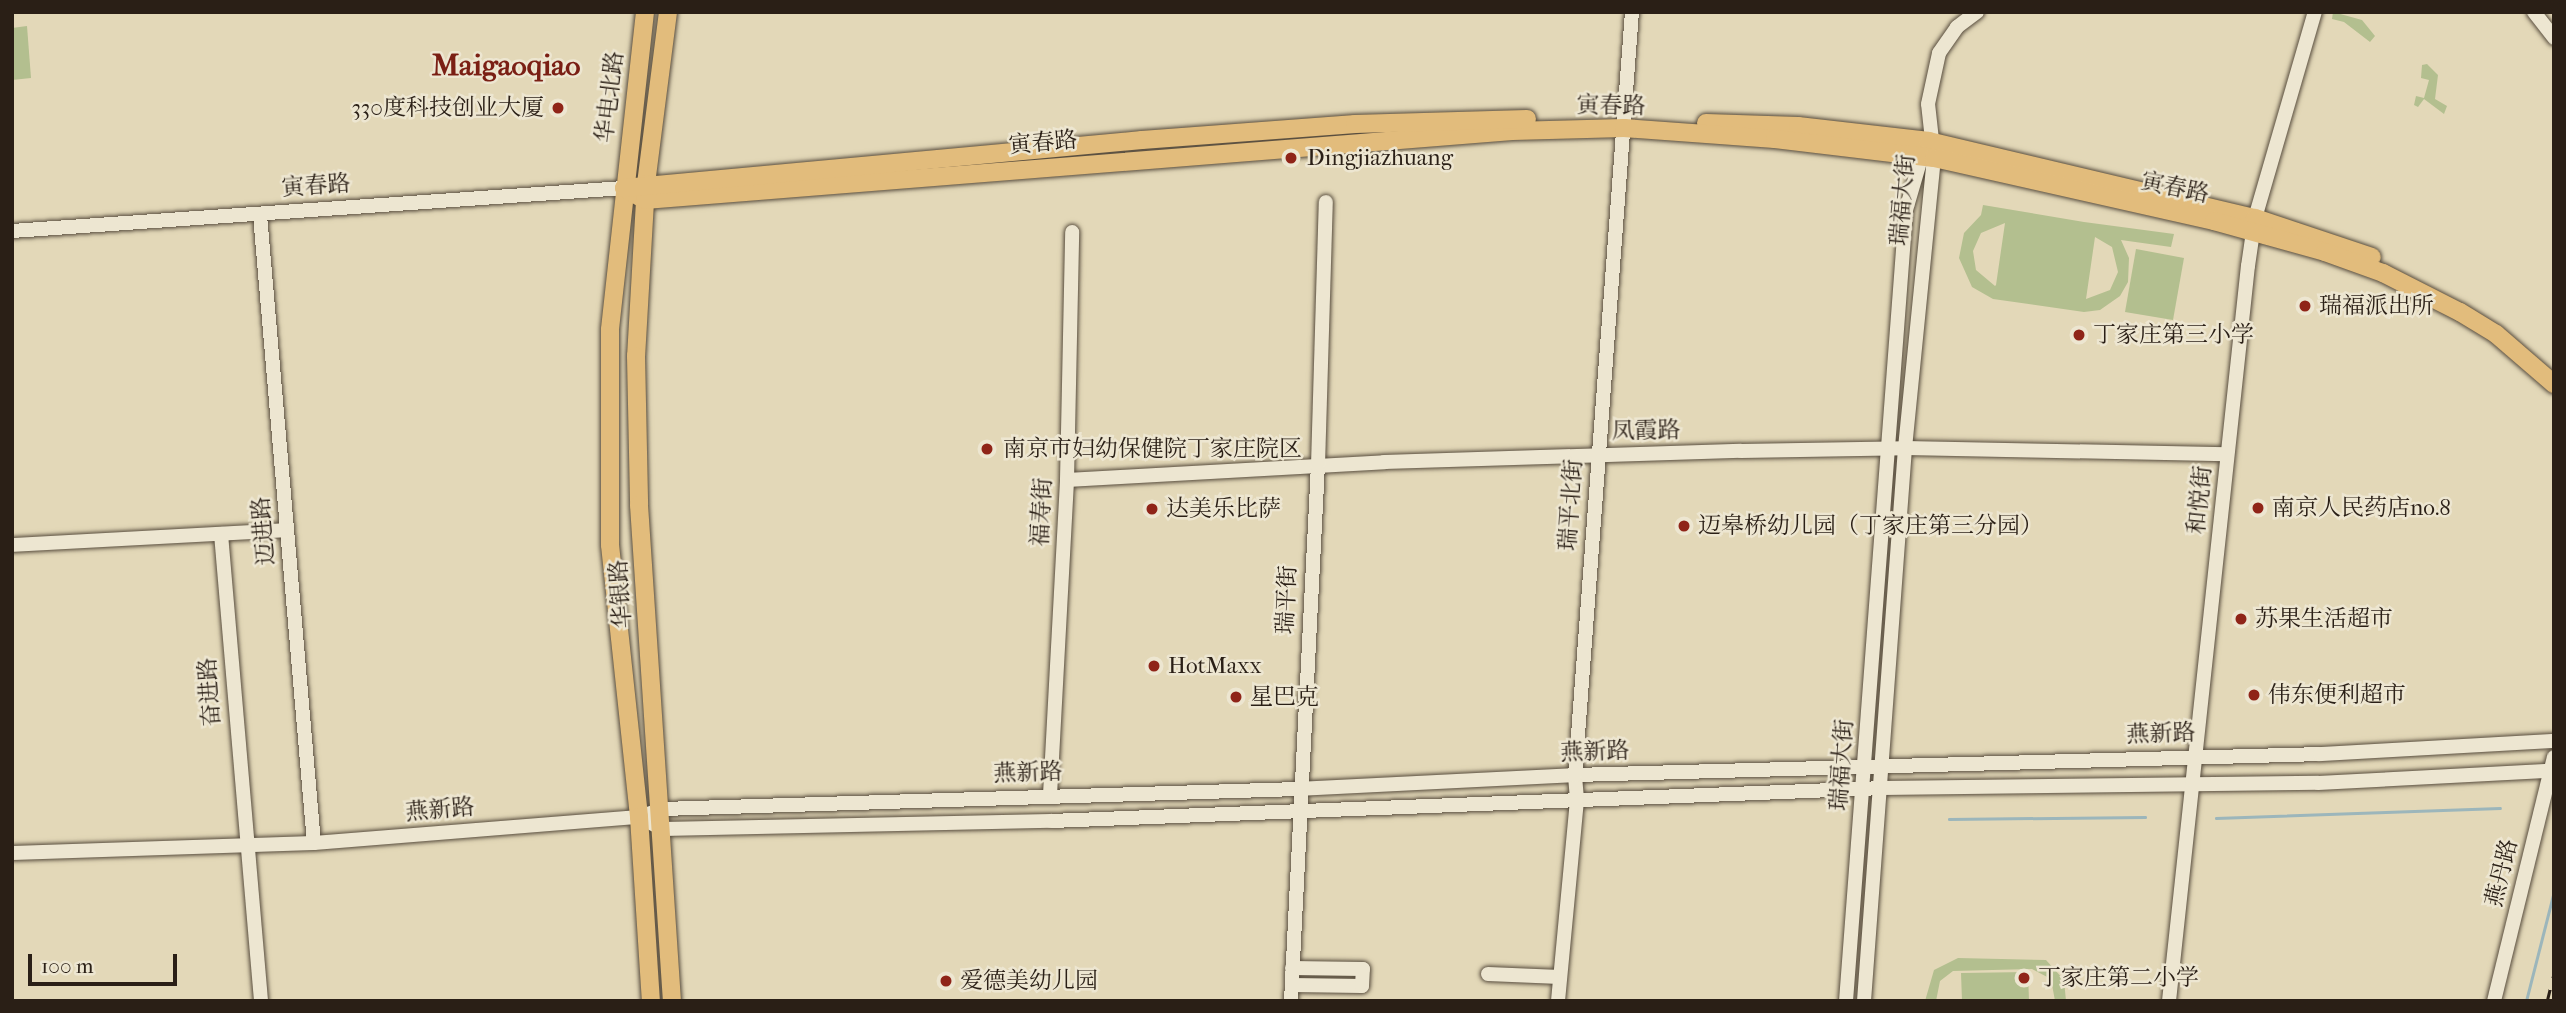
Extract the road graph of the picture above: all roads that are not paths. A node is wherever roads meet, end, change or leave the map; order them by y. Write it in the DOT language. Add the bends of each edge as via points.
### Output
graph roads {
  1 [pos="645,12"];
  2 [pos="668,12"];
  3 [pos="1632,12"];
  4 [pos="1977,12"];
  5 [pos="2315,12"];
  6 [pos="2534,12"];
  7 [pos="2554,38"];
  8 [pos="1624,124"];
  9 [pos="1927,152"];
  10 [pos="624,188"];
  11 [pos="645,192"];
  12 [pos="1326,202"];
  13 [pos="260,215"];
  14 [pos="2254,225"];
  15 [pos="12,232"];
  16 [pos="1072,232"];
  17 [pos="2554,367"];
  18 [pos="2554,384"];
  19 [pos="1905,448"];
  20 [pos="1888,449"];
  21 [pos="2227,454"];
  22 [pos="1598,455"];
  23 [pos="1318,465"];
  24 [pos="1067,480"];
  25 [pos="287,530"];
  26 [pos="221,534"];
  27 [pos="12,545"];
  28 [pos="2554,741"];
  29 [pos="2195,755"];
  30 [pos="2552,764"];
  31 [pos="1864,766"];
  32 [pos="1884,766"];
  33 [pos="1575,775"];
  34 [pos="2192,782"];
  35 [pos="1882,788"];
  36 [pos="1299,789"];
  37 [pos="1863,789"];
  38 [pos="1050,795"];
  39 [pos="1577,799"];
  40 [pos="662,809"];
  41 [pos="1298,812"];
  42 [pos="639,817"];
  43 [pos="663,829"];
  44 [pos="314,843"];
  45 [pos="244,847"];
  46 [pos="12,853"];
  47 [pos="1292,968"];
  48 [pos="1488,974"];
  49 [pos="1560,977"];
  50 [pos="1292,985"];
  51 [pos="261,1001"];
  52 [pos="651,1001"];
  53 [pos="672,1001"];
  54 [pos="1291,1001"];
  55 [pos="1558,1001"];
  56 [pos="1846,1001"];
  57 [pos="1864,1001"];
  58 [pos="2169,1001"];
  59 [pos="2494,1001"];
  1 -- 10 [label="main road, 华电北路"];
  2 -- 11 [label="main road, 华电北路"];
  3 -- 8 [label="street, 瑞平北街"];
  4 -- 9 [label="street" via="1957,27 1939,53 1928,104"];
  5 -- 14 [label="street, 和悦街"];
  6 -- 7 [label="street"];
  8 -- 9 [label="main road, 寅春路"];
  8 -- 11 [label="main road, 寅春路"];
  8 -- 22 [label="street, 瑞平北街"];
  9 -- 14 [label="main road, 寅春路"];
  9 -- 19 [label="street, 瑞福大街"];
  9 -- 20 [label="street, 瑞福大街" via="1906,209"];
  10 -- 11 [label="main road"];
  10 -- 13 [label="street, 寅春路"];
  10 -- 42 [label="main road, 华银路" via="610,330 610,545"];
  11 -- 40 [label="main road, 华银路" via="636,356 639,505"];
  12 -- 23 [label="street, 瑞平街"];
  13 -- 15 [label="street, 寅春路"];
  13 -- 25 [label="street, 迈进路"];
  14 -- 17 [label="main road, 寅春路" via="2339,244 2430,283"];
  14 -- 18 [label="main road, 寅春路" via="2424,292 2496,334"];
  14 -- 21 [label="street, 和悦街"];
  16 -- 24 [label="street, 福寿街"];
  19 -- 20 [label="street, 凤霞路"];
  19 -- 21 [label="street, 凤霞路"];
  19 -- 32 [label="street, 瑞福大街"];
  20 -- 22 [label="street, 凤霞路"];
  20 -- 31 [label="street, 瑞福大街"];
  21 -- 29 [label="street, 和悦街"];
  22 -- 23 [label="street, 凤霞路"];
  22 -- 33 [label="street, 瑞平北街"];
  23 -- 24 [label="street, 凤霞路"];
  23 -- 36 [label="street, 瑞平街"];
  24 -- 38 [label="street, 福寿街"];
  25 -- 26 [label="street"];
  25 -- 44 [label="street, 迈进路"];
  26 -- 27 [label="street"];
  26 -- 45 [label="street, 奋进路"];
  28 -- 29 [label="street, 燕新路" via="2320,754"];
  29 -- 32 [label="street, 燕新路"];
  29 -- 34 [label="street, 和悦街"];
  30 -- 34 [label="street, 燕新路" via="2318,783"];
  30 -- 59 [label="street, 燕丹路"];
  31 -- 32 [label="street, 燕新路"];
  31 -- 33 [label="street, 燕新路"];
  31 -- 37 [label="street, 瑞福大街"];
  32 -- 35 [label="street, 瑞福大街"];
  33 -- 36 [label="street, 燕新路"];
  33 -- 39 [label="street, 瑞平北街"];
  34 -- 35 [label="street, 燕新路"];
  34 -- 58 [label="street, 和悦街"];
  35 -- 37 [label="street, 燕新路"];
  35 -- 57 [label="street, 瑞福大街"];
  36 -- 38 [label="street, 燕新路"];
  36 -- 41 [label="street, 瑞平街"];
  37 -- 39 [label="street, 燕新路"];
  37 -- 56 [label="street, 瑞福大街"];
  38 -- 40 [label="street, 燕新路"];
  39 -- 41 [label="street, 燕新路"];
  39 -- 49 [label="street, 瑞平北街"];
  40 -- 42 [label="street, 燕新路"];
  40 -- 43 [label="main road, 华银路"];
  41 -- 43 [label="street, 燕新路"];
  41 -- 47 [label="street, 瑞平街"];
  42 -- 43 [label="street, 燕新路"];
  42 -- 44 [label="street, 燕新路"];
  42 -- 52 [label="main road, 华银路"];
  43 -- 53 [label="main road, 华银路"];
  44 -- 45 [label="street, 燕新路"];
  45 -- 46 [label="street, 燕新路"];
  45 -- 51 [label="street, 奋进路"];
  47 -- 50 [label="street, 瑞平街"];
  47 -- 50 [label="street" via="1363,969 1362,986"];
  48 -- 49 [label="street"];
  49 -- 55 [label="street, 瑞平北街"];
  50 -- 54 [label="street, 瑞平街"];
}
